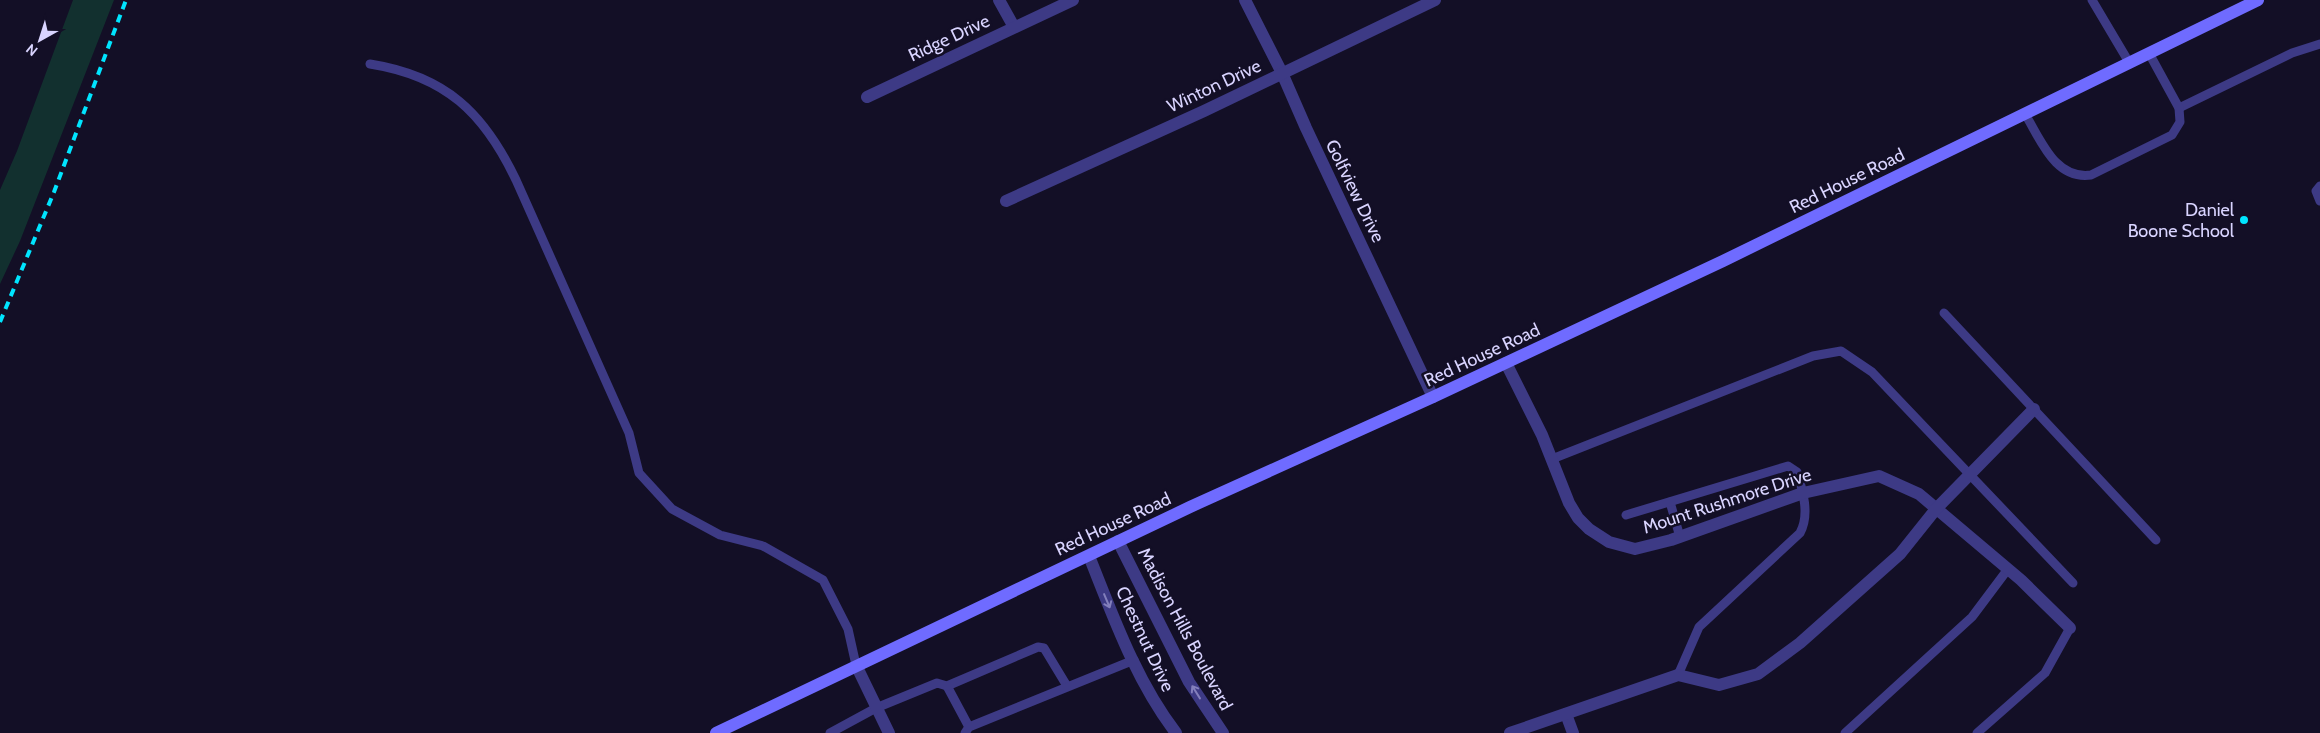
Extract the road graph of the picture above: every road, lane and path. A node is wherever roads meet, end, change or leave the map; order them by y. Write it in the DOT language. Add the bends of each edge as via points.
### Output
graph roads {
  1 [pos="999,0"];
  2 [pos="1073,0"];
  3 [pos="1244,0"];
  4 [pos="1435,0"];
  5 [pos="2092,0"];
  6 [pos="2258,0"];
  7 [pos="1014,27"];
  8 [pos="2320,44"];
  9 [pos="2150,55"];
  10 [pos="370,64"];
  11 [pos="2130,64"];
  12 [pos="1282,73"];
  13 [pos="866,97"];
  14 [pos="2179,108"];
  15 [pos="2025,114"];
  16 [pos="2320,186"];
  17 [pos="1006,201"];
  18 [pos="2320,201"];
  19 [pos="1944,313"];
  20 [pos="1506,363"];
  21 [pos="1433,397"];
  22 [pos="2034,409"];
  23 [pos="1552,459"];
  24 [pos="1970,475"];
  25 [pos="1803,493"];
  26 [pos="1670,502"];
  27 [pos="1936,509"];
  28 [pos="1626,515"];
  29 [pos="1680,537"];
  30 [pos="1118,540"];
  31 [pos="2156,540"];
  32 [pos="1089,556"];
  33 [pos="2008,569"];
  34 [pos="2073,583"];
  35 [pos="2070,628"];
  36 [pos="1134,660"];
  37 [pos="856,665"];
  38 [pos="1678,675"];
  39 [pos="947,686"];
  40 [pos="1067,686"];
  41 [pos="876,708"];
  42 [pos="1566,714"];
  43 [pos="967,730"];
  44 [pos="716,733"];
  45 [pos="830,733"];
  46 [pos="889,733"];
  47 [pos="1176,733"];
  48 [pos="1223,733"];
  49 [pos="1510,733"];
  50 [pos="1573,733"];
  51 [pos="1845,733"];
  52 [pos="1977,733"];
  1 -- 7 [label="street"];
  2 -- 7 [label="street, Ridge Drive"];
  3 -- 12 [label="street, Golfview Drive"];
  4 -- 12 [label="street, Winton Drive"];
  5 -- 11 [label="lane"];
  6 -- 9 [label="main road, Red House Road"];
  7 -- 13 [label="street, Ridge Drive"];
  8 -- 14 [label="lane" via="2292,53"];
  9 -- 11 [label="main road, Red House Road"];
  9 -- 14 [label="lane"];
  10 -- 37 [label="lane" via="427,79 478,116 499,146 516,180 629,433 639,473 672,509 720,535 763,546 823,580 848,629"];
  11 -- 15 [label="main road, Red House Road"];
  12 -- 17 [label="street, Winton Drive"];
  12 -- 21 [label="street, Golfview Drive"];
  14 -- 15 [label="lane" via="2180,122 2172,135 2091,176 2080,177 2067,173 2054,161"];
  15 -- 20 [label="main road, Red House Road"];
  16 -- 18 [label="lane" via="2316,191"];
  19 -- 22 [label="lane"];
  20 -- 21 [label="main road, Red House Road"];
  20 -- 23 [label="street, Mount Rushmore Drive"];
  21 -- 30 [label="main road, Red House Road"];
  22 -- 24 [label="street"];
  22 -- 31 [label="lane"];
  23 -- 24 [label="lane" via="1813,356 1841,351 1872,372"];
  23 -- 29 [label="street, Mount Rushmore Drive" via="1558,479 1578,518 1609,542 1635,549"];
  24 -- 27 [label="street"];
  24 -- 34 [label="lane"];
  25 -- 26 [label="lane" via="1797,472 1788,466"];
  25 -- 27 [label="street, Mount Rushmore Drive" via="1879,476 1919,494"];
  25 -- 29 [label="street, Mount Rushmore Drive"];
  25 -- 38 [label="lane" via="1806,523 1800,533 1699,627"];
  26 -- 28 [label="lane"];
  26 -- 29 [label="lane"];
  27 -- 33 [label="street, Mount Rushmore Drive"];
  27 -- 38 [label="street" via="1900,554 1800,643 1758,674 1719,685"];
  30 -- 32 [label="main road, Red House Road"];
  48 -- 30 [label="street, Madison Hills Boulevard, one-way" via="1189,682"];
  32 -- 36 [label="street, Chestnut Drive, one-way"];
  32 -- 37 [label="main road, Red House Road"];
  33 -- 35 [label="street, Mount Rushmore Drive"];
  33 -- 51 [label="lane" via="1972,617"];
  35 -- 52 [label="lane" via="2045,673"];
  36 -- 40 [label="lane"];
  36 -- 47 [label="street, Chestnut Drive" via="1163,716"];
  37 -- 41 [label="street"];
  37 -- 44 [label="main road, Red House Road"];
  38 -- 42 [label="street"];
  39 -- 40 [label="lane" via="1038,647 1044,648"];
  39 -- 41 [label="lane" via="937,683"];
  39 -- 43 [label="lane"];
  40 -- 43 [label="lane"];
  41 -- 45 [label="lane"];
  41 -- 46 [label="street"];
  42 -- 49 [label="street"];
  42 -- 50 [label="street"];
}
